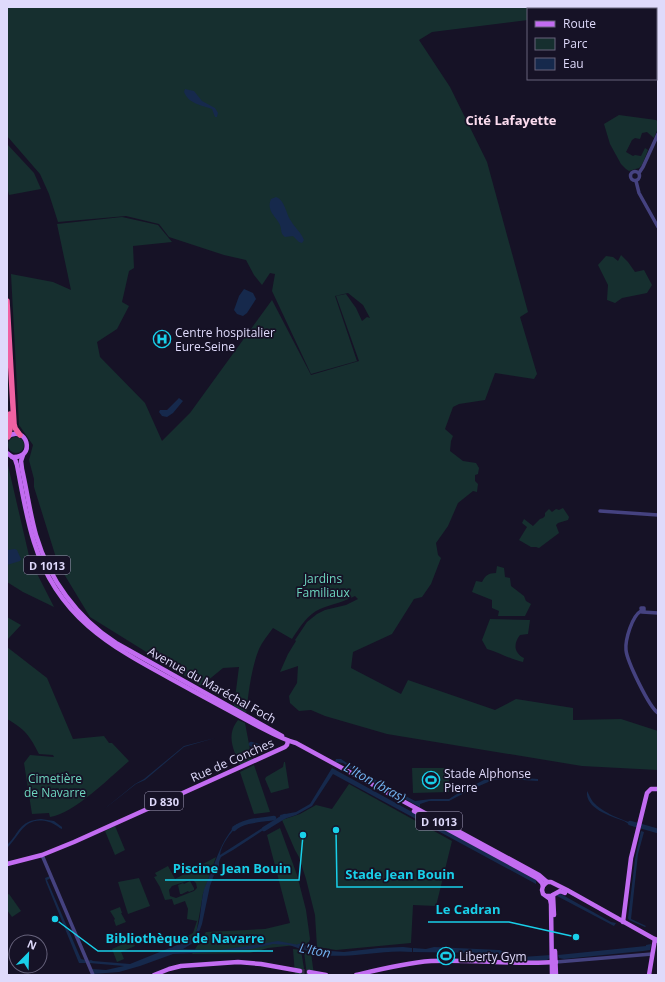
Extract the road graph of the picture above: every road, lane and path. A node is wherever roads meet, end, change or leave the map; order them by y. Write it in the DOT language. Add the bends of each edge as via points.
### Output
graph roads {
  1 [pos="658,134"];
  2 [pos="639,173"];
  3 [pos="636,181"];
  4 [pos="658,227"];
  5 [pos="7,301"];
  6 [pos="7,361"];
  7 [pos="20,435"];
  8 [pos="7,437"];
  9 [pos="7,453"];
  10 [pos="23,455"];
  11 [pos="12,457"];
  12 [pos="600,511"];
  13 [pos="658,515"];
  14 [pos="658,613"];
  15 [pos="125,650"];
  16 [pos="658,713"];
  17 [pos="288,741"];
  18 [pos="658,789"];
  19 [pos="42,855"];
  20 [pos="7,864"];
  21 [pos="545,884"];
  22 [pos="554,884"];
  23 [pos="554,894"];
  24 [pos="546,896"];
  25 [pos="622,923"];
  26 [pos="656,941"];
  27 [pos="651,953"];
  28 [pos="554,962"];
  29 [pos="300,971"];
  30 [pos="309,972"];
  31 [pos="93,975"];
  32 [pos="154,975"];
  33 [pos="326,975"];
  34 [pos="356,975"];
  35 [pos="552,975"];
  36 [pos="556,975"];
  37 [pos="649,975"];
  1 -- 2 [label="street"];
  2 -- 3 [label="street"];
  2 -- 3 [label="street" via="631,175"];
  3 -- 4 [label="street" via="639,193"];
  5 -- 7 [label="highway" via="14,424"];
  6 -- 8 [label="highway" via="10,420"];
  7 -- 8 [label="main road"];
  7 -- 10 [label="main road" via="27,443"];
  9 -- 11 [label="main road"];
  10 -- 11 [label="main road"];
  10 -- 15 [label="main road, D 1013" via="22,469 34,527 50,572 81,614 101,633"];
  11 -- 15 [label="main road, D 1013" via="17,464 33,539 49,578 80,620 99,636"];
  12 -- 13 [label="street"];
  14 -- 16 [label="street" via="642,611 636,614 631,624 626,649 636,676"];
  15 -- 17 [label="main road, Avenue du Maréchal Foch / D 1013"];
  17 -- 19 [label="main road, Rue de Conches / D 830" via="285,747"];
  17 -- 21 [label="main road, Avenue du Maréchal Foch / D 1013" via="532,871 544,878"];
  18 -- 25 [label="main road" via="649,794 639,824 631,858"];
  19 -- 20 [label="main road, Rue de Conches / D 830"];
  19 -- 31 [label="street"];
  21 -- 22 [label="main road"];
  21 -- 24 [label="main road" via="542,892"];
  22 -- 23 [label="main road"];
  22 -- 25 [label="main road"];
  23 -- 24 [label="main road"];
  23 -- 25 [label="main road" via="562,891"];
  23 -- 28 [label="main road"];
  24 -- 28 [label="main road" via="551,904"];
  25 -- 26 [label="main road"];
  26 -- 27 [label="main road"];
  27 -- 28 [label="street"];
  27 -- 37 [label="main road"];
  28 -- 34 [label="main road" via="397,964"];
  28 -- 35 [label="main road"];
  28 -- 36 [label="main road"];
  29 -- 32 [label="main road" via="238,962 176,967"];
  30 -- 33 [label="main road"];
}
